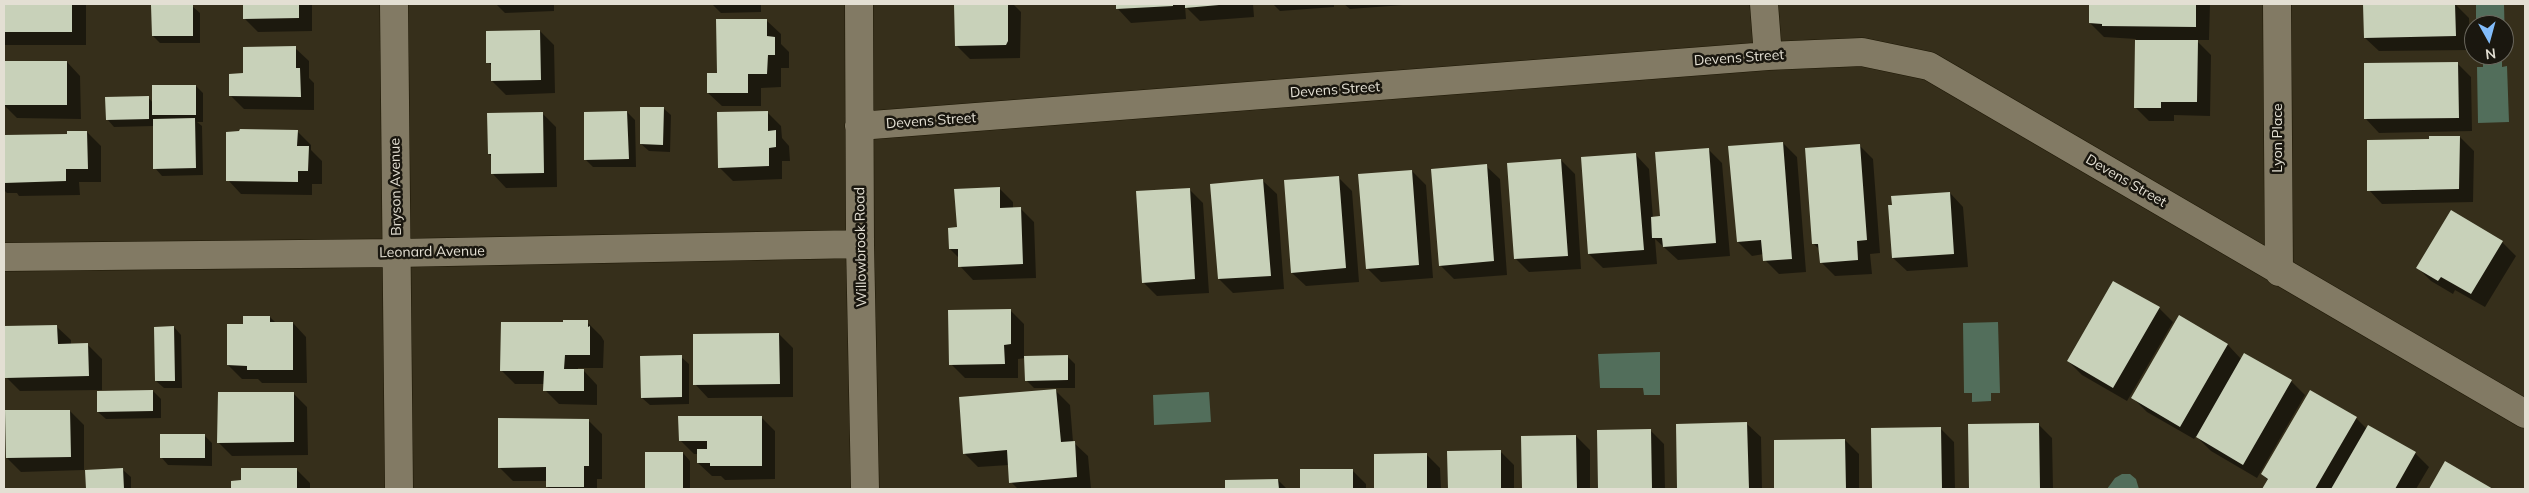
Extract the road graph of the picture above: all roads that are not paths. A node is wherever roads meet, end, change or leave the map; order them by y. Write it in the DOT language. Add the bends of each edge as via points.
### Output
graph roads {
  1 [pos="394,4"];
  2 [pos="859,4"];
  3 [pos="1764,4"];
  4 [pos="2277,4"];
  5 [pos="1768,56"];
  6 [pos="859,126"];
  7 [pos="860,244"];
  8 [pos="397,253"];
  9 [pos="4,257"];
  10 [pos="2279,272"];
  11 [pos="2525,414"];
  12 [pos="399,489"];
  13 [pos="865,489"];
  1 -- 8 [label="street, Bryson Avenue"];
  2 -- 6 [label="street, Willowbrook Road"];
  3 -- 5 [label="street"];
  4 -- 10 [label="street, Lyon Place"];
  5 -- 6 [label="street, Devens Street"];
  5 -- 10 [label="street, Devens Street" via="1862,52 1929,66"];
  6 -- 7 [label="street, Willowbrook Road"];
  7 -- 8 [label="street, Leonard Avenue"];
  7 -- 13 [label="street, Willowbrook Road"];
  8 -- 9 [label="street, Leonard Avenue"];
  8 -- 12 [label="street, Bryson Avenue"];
  10 -- 11 [label="street, Devens Street"];
}
